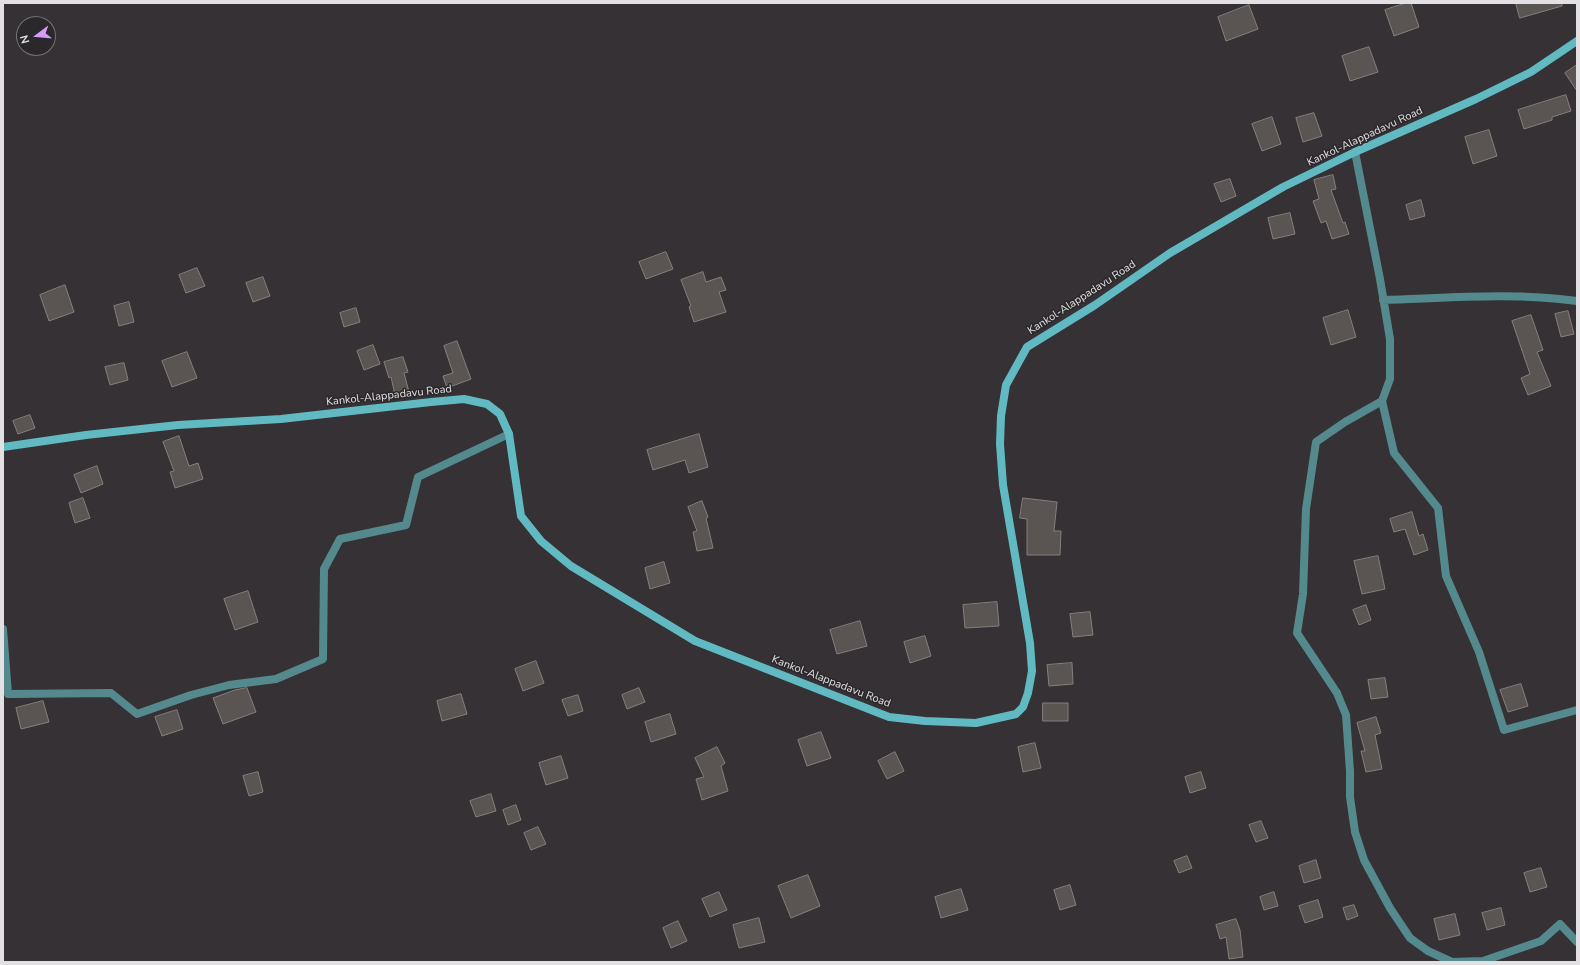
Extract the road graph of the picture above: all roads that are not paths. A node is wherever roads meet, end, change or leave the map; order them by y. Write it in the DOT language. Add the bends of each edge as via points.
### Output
graph roads {
  1 [pos="1577,41"];
  2 [pos="1355,152"];
  3 [pos="1383,300"];
  4 [pos="1577,302"];
  5 [pos="1382,401"];
  6 [pos="509,434"];
  7 [pos="3,447"];
  8 [pos="3,629"];
  9 [pos="1577,710"];
  10 [pos="1577,942"];
  11 [pos="1452,962"];
  1 -- 2 [label="main road, Kankol-Alappadavu Road" via="1531,72"];
  2 -- 3 [label="street"];
  2 -- 6 [label="main road, Kankol-Alappadavu Road" via="1283,187 1170,253 1095,305 1027,347 1006,385 1000,444 1003,485 1030,643 1032,671 1023,707 1016,714 976,723 889,717 695,641 571,566 541,541 521,516"];
  3 -- 4 [label="street" via="1546,297"];
  3 -- 5 [label="street" via="1390,339 1390,379"];
  5 -- 9 [label="street" via="1394,453 1438,508 1446,576 1479,652 1504,730"];
  5 -- 11 [label="street" via="1316,442 1306,509 1303,594 1297,633 1337,693 1346,715 1350,797 1355,832 1364,860 1410,938 1428,951"];
  6 -- 7 [label="main road, Kankol-Alappadavu Road" via="500,414 487,404 464,400 281,419 178,425"];
  6 -- 8 [label="street" via="418,477 406,525 340,539 324,569 323,659 276,679 229,685 137,714 112,693 8,694"];
  10 -- 11 [label="street" via="1560,924 1541,941 1483,961"];
}
